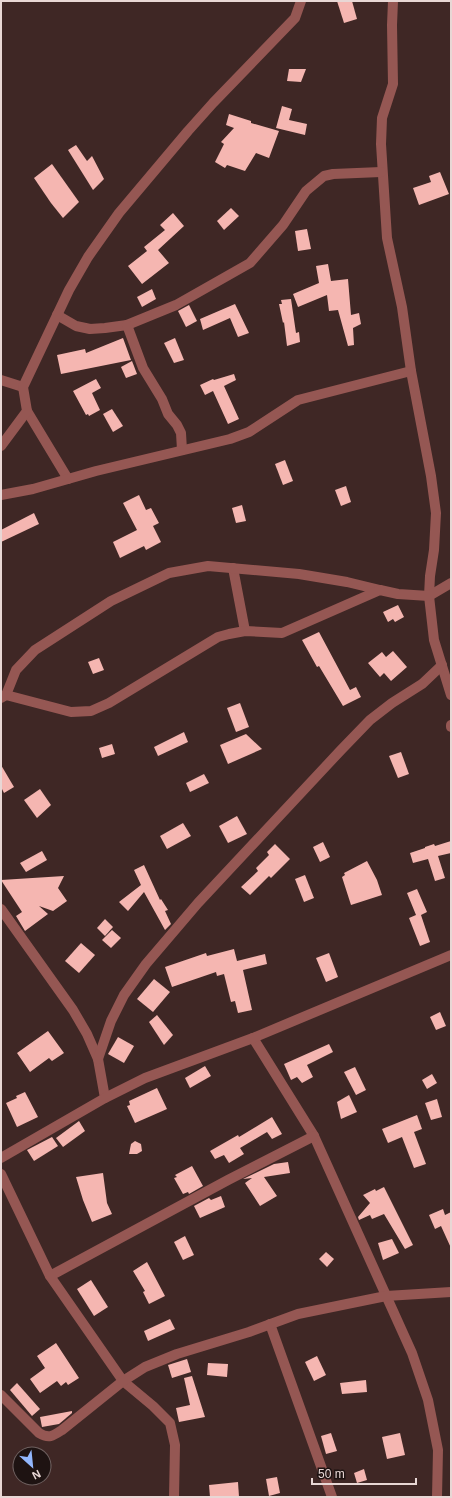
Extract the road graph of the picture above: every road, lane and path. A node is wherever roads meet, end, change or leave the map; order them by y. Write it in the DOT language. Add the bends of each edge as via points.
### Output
graph roads {
  1 [pos="301,1"];
  2 [pos="393,1"];
  3 [pos="381,172"];
  4 [pos="57,315"];
  5 [pos="127,325"];
  6 [pos="412,371"];
  7 [pos="1,380"];
  8 [pos="23,387"];
  9 [pos="27,411"];
  10 [pos="1,446"];
  11 [pos="182,450"];
  12 [pos="68,479"];
  13 [pos="1,495"];
  14 [pos="233,568"];
  15 [pos="451,583"];
  16 [pos="380,590"];
  17 [pos="429,596"];
  18 [pos="245,631"];
  19 [pos="442,665"];
  20 [pos="451,695"];
  21 [pos="3,696"];
  22 [pos="1,909"];
  23 [pos="451,955"];
  24 [pos="253,1038"];
  25 [pos="98,1059"];
  26 [pos="105,1098"];
  27 [pos="314,1136"];
  28 [pos="1,1158"];
  29 [pos="1,1174"];
  30 [pos="50,1276"];
  31 [pos="451,1292"];
  32 [pos="386,1296"];
  33 [pos="270,1324"];
  34 [pos="123,1381"];
  35 [pos="1,1395"];
  36 [pos="174,1497"];
  37 [pos="332,1497"];
  38 [pos="437,1497"];
  1 -- 4 [label="street" via="295,18 213,103 119,213 88,257"];
  2 -- 3 [label="street" via="393,84 382,118"];
  3 -- 5 [label="street" via="324,176 306,191 283,225 250,263 176,305"];
  3 -- 6 [label="street" via="387,238"];
  4 -- 5 [label="street" via="76,326 90,329"];
  4 -- 8 [label="street"];
  5 -- 11 [label="street" via="143,368 181,433"];
  6 -- 11 [label="street" via="298,400 249,432"];
  6 -- 17 [label="street" via="436,513"];
  7 -- 8 [label="street"];
  8 -- 9 [label="street"];
  9 -- 10 [label="street"];
  9 -- 12 [label="street"];
  11 -- 12 [label="street"];
  12 -- 13 [label="street"];
  14 -- 16 [label="street" via="299,574"];
  14 -- 18 [label="street"];
  14 -- 21 [label="street" via="208,566 169,572 111,601 35,650 16,670"];
  15 -- 17 [label="street"];
  16 -- 17 [label="street"];
  16 -- 18 [label="street" via="282,633"];
  17 -- 19 [label="street" via="434,640"];
  18 -- 21 [label="street" via="218,637 109,703 91,711 71,712"];
  19 -- 20 [label="street"];
  19 -- 25 [label="street" via="422,684 370,720 198,903 146,964 124,995 111,1021"];
  22 -- 25 [label="street" via="73,1010"];
  23 -- 24 [label="street"];
  24 -- 26 [label="street" via="145,1078"];
  24 -- 27 [label="street"];
  25 -- 26 [label="street"];
  26 -- 28 [label="street"];
  27 -- 30 [label="street"];
  27 -- 32 [label="street"];
  29 -- 30 [label="street"];
  30 -- 34 [label="street"];
  31 -- 32 [label="street"];
  32 -- 33 [label="street" via="298,1314"];
  32 -- 38 [label="street" via="412,1353 428,1400 438,1450"];
  33 -- 34 [label="street" via="177,1354 145,1367"];
  33 -- 37 [label="street"];
  34 -- 35 [label="street" via="62,1430 45,1437"];
  34 -- 36 [label="street" via="170,1423 175,1445"];
}
